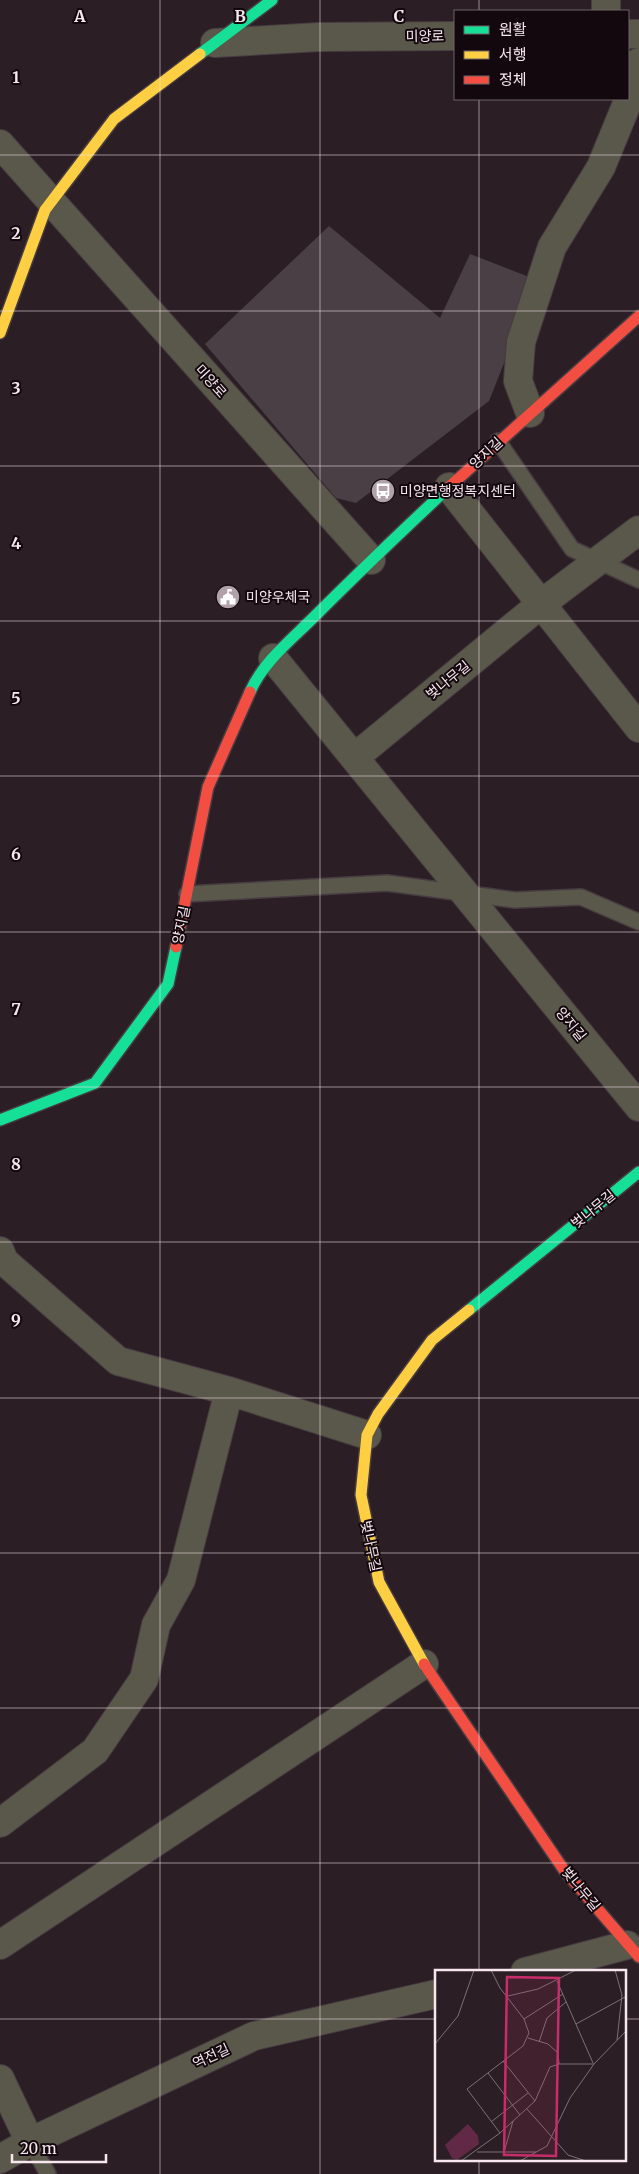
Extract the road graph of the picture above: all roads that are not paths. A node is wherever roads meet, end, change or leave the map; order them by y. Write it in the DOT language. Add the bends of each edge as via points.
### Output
graph roads {
  1 [pos="272,0"];
  2 [pos="454,36"];
  3 [pos="215,43"];
  4 [pos="639,62"];
  5 [pos="629,99"];
  6 [pos="628,100"];
  7 [pos="0,144"];
  8 [pos="50,202"];
  9 [pos="639,316"];
  10 [pos="0,333"];
  11 [pos="530,413"];
  12 [pos="498,441"];
  13 [pos="450,487"];
  14 [pos="639,530"];
  15 [pos="371,560"];
  16 [pos="600,561"];
  17 [pos="639,580"];
  18 [pos="541,604"];
  19 [pos="272,658"];
  20 [pos="639,728"];
  21 [pos="355,757"];
  22 [pos="187,894"];
  23 [pos="464,894"];
  24 [pos="639,922"];
  25 [pos="639,1107"];
  26 [pos="0,1120"];
  27 [pos="639,1172"];
  28 [pos="0,1250"];
  29 [pos="229,1391"];
  30 [pos="367,1435"];
  31 [pos="424,1664"];
  32 [pos="0,1823"];
  33 [pos="0,1945"];
  34 [pos="633,1951"];
  35 [pos="535,1970"];
  36 [pos="435,1994"];
  37 [pos="0,2080"];
  38 [pos="30,2142"];
  39 [pos="0,2159"];
  40 [pos="48,2174"];
  1 -- 3 [label="street"];
  2 -- 3 [label="street, 미양로" via="319,37"];
  3 -- 8 [label="street" via="114,119"];
  4 -- 5 [label="street"];
  6 -- 11 [label="street" via="601,167 552,247 521,342 518,381"];
  7 -- 8 [label="street, 미양로"];
  8 -- 10 [label="street"];
  8 -- 15 [label="street, 미양로"];
  9 -- 11 [label="street, 양지길"];
  11 -- 12 [label="street, 양지길"];
  12 -- 13 [label="street, 양지길"];
  12 -- 16 [label="lane" via="572,549"];
  13 -- 15 [label="street, 양지길"];
  13 -- 18 [label="street"];
  14 -- 16 [label="street, 벚나무길"];
  15 -- 19 [label="street, 양지길"];
  16 -- 17 [label="lane"];
  16 -- 18 [label="street, 벚나무길"];
  18 -- 20 [label="street"];
  18 -- 21 [label="street, 벚나무길"];
  19 -- 21 [label="street, 양지길"];
  19 -- 22 [label="street, 양지길" via="254,682 208,786"];
  21 -- 23 [label="street, 양지길"];
  22 -- 23 [label="lane" via="387,883"];
  22 -- 26 [label="street, 양지길" via="168,984 96,1083"];
  23 -- 24 [label="lane" via="515,900 581,897"];
  23 -- 25 [label="street, 양지길"];
  27 -- 30 [label="street, 벚나무길" via="432,1340 378,1414"];
  28 -- 29 [label="street" via="4,1261 118,1361"];
  29 -- 30 [label="street"];
  29 -- 32 [label="street" via="180,1580 156,1624 144,1679 96,1752"];
  30 -- 31 [label="street, 벚나무길" via="361,1495 379,1582"];
  31 -- 33 [label="street"];
  31 -- 34 [label="street, 벚나무길" via="564,1870"];
  34 -- 35 [label="street"];
  36 -- 38 [label="street, 역전길" via="254,2036"];
  37 -- 38 [label="street"];
  38 -- 39 [label="street, 역전길"];
  38 -- 40 [label="lane"];
}
